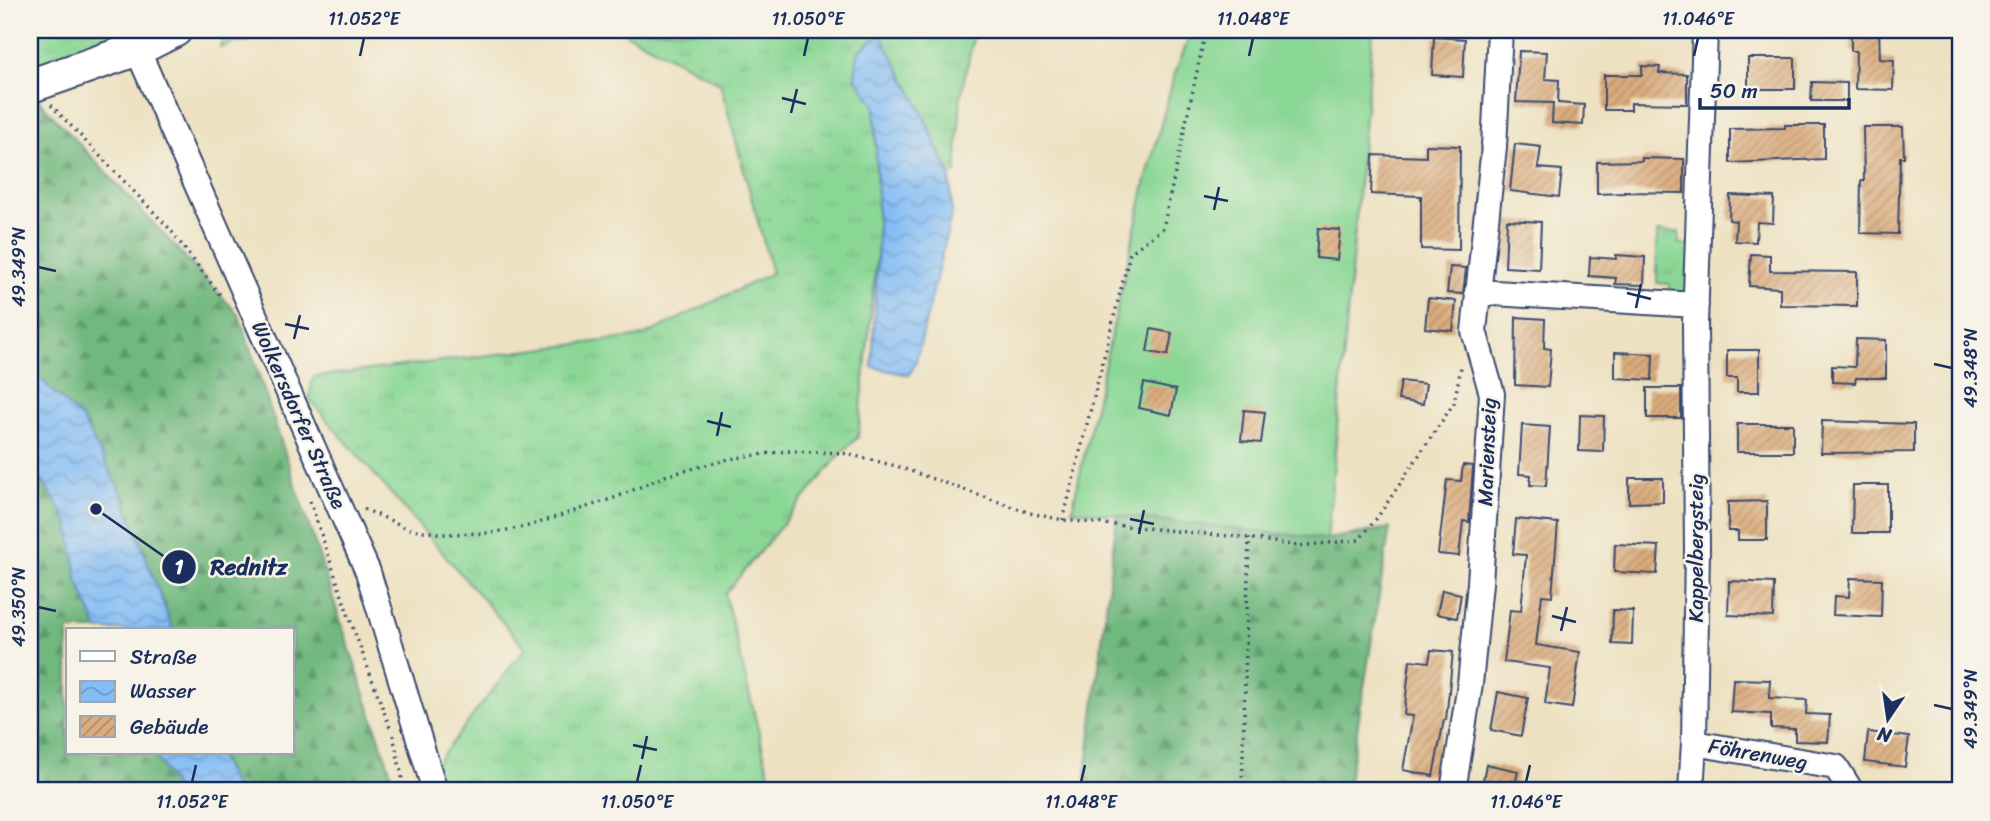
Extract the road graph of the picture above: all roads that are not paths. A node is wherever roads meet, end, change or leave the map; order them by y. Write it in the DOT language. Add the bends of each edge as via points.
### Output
graph roads {
  1 [pos="175,30"];
  2 [pos="1500,30"];
  3 [pos="1705,30"];
  4 [pos="137,49"];
  5 [pos="36,91"];
  6 [pos="1477,292"];
  7 [pos="1696,305"];
  8 [pos="1694,743"];
  9 [pos="435,791"];
  10 [pos="1453,791"];
  11 [pos="1691,791"];
  12 [pos="1851,791"];
  1 -- 4 [label="main road"];
  2 -- 6 [label="street, Mariensteig" via="1494,147"];
  3 -- 7 [label="street, Kappelbergsteig"];
  4 -- 5 [label="main road"];
  4 -- 9 [label="street, Wolkersdorfer Straße" via="368,572"];
  6 -- 7 [label="street"];
  6 -- 10 [label="street, Mariensteig" via="1475,331 1492,394 1479,596"];
  7 -- 8 [label="street, Kappelbergsteig"];
  8 -- 11 [label="street, Kappelbergsteig"];
  8 -- 12 [label="street, Föhrenweg" via="1836,767"];
}
